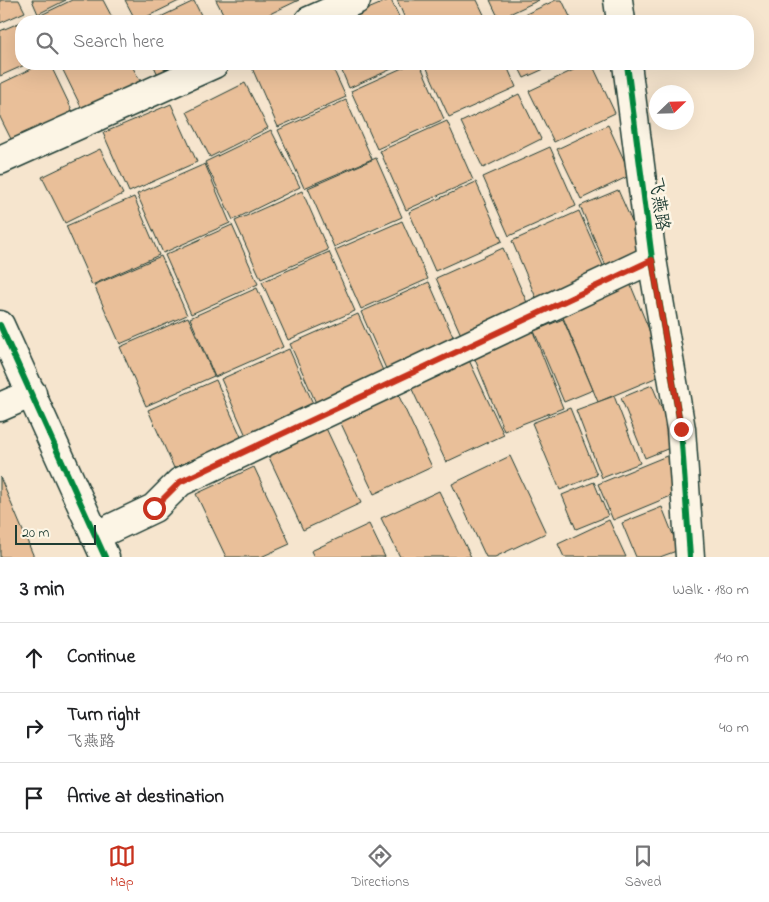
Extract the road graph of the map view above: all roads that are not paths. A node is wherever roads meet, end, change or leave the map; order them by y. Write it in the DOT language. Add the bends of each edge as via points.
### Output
graph roads {
  1 [pos="356,0"];
  2 [pos="618,0"];
  3 [pos="322,15"];
  4 [pos="620,15"];
  5 [pos="201,70"];
  6 [pos="628,70"];
  7 [pos="0,160"];
  8 [pos="652,260"];
  9 [pos="0,325"];
  10 [pos="32,393"];
  11 [pos="0,407"];
  12 [pos="100,546"];
  13 [pos="690,557"];
  1 -- 3 [label="street"];
  2 -- 4 [label="street"];
  5 -- 7 [label="street"];
  6 -- 8 [label="street, 飞燕路"];
  8 -- 12 [label="street" via="180,482 154,508"];
  8 -- 13 [label="street, 飞燕路" via="681,429"];
  9 -- 10 [label="street"];
  10 -- 11 [label="street"];
  10 -- 12 [label="street"];
}
